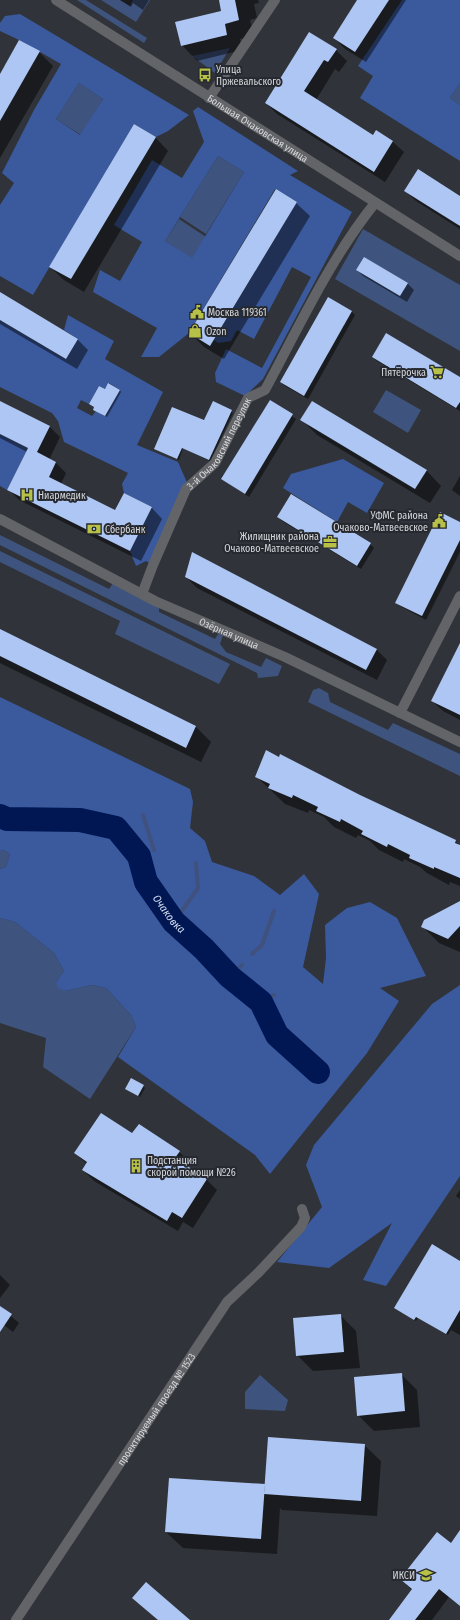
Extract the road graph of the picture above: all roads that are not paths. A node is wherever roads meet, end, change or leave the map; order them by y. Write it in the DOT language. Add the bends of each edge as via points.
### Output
graph roads {
  1 [pos="56,0"];
  2 [pos="275,0"];
  3 [pos="209,98"];
  4 [pos="375,203"];
  5 [pos="460,256"];
  6 [pos="0,519"];
  7 [pos="142,594"];
  8 [pos="460,596"];
  9 [pos="400,713"];
  10 [pos="460,742"];
  11 [pos="302,1209"];
  12 [pos="16,1620"];
  1 -- 3 [label="street, Большая Очаковская улица"];
  2 -- 3 [label="street"];
  3 -- 4 [label="street, Большая Очаковская улица"];
  4 -- 5 [label="street, Большая Очаковская улица"];
  4 -- 7 [label="street, 3-й Очаковский переулок" via="361,220 324,280 265,390 248,398 215,463 186,489"];
  6 -- 7 [label="street, Озёрная улица"];
  7 -- 9 [label="street, Озёрная улица" via="285,657"];
  8 -- 9 [label="street"];
  9 -- 10 [label="street, Озёрная улица"];
  11 -- 12 [label="street, проектируемый проезд № 1523" via="305,1218 301,1227 227,1302"];
}
